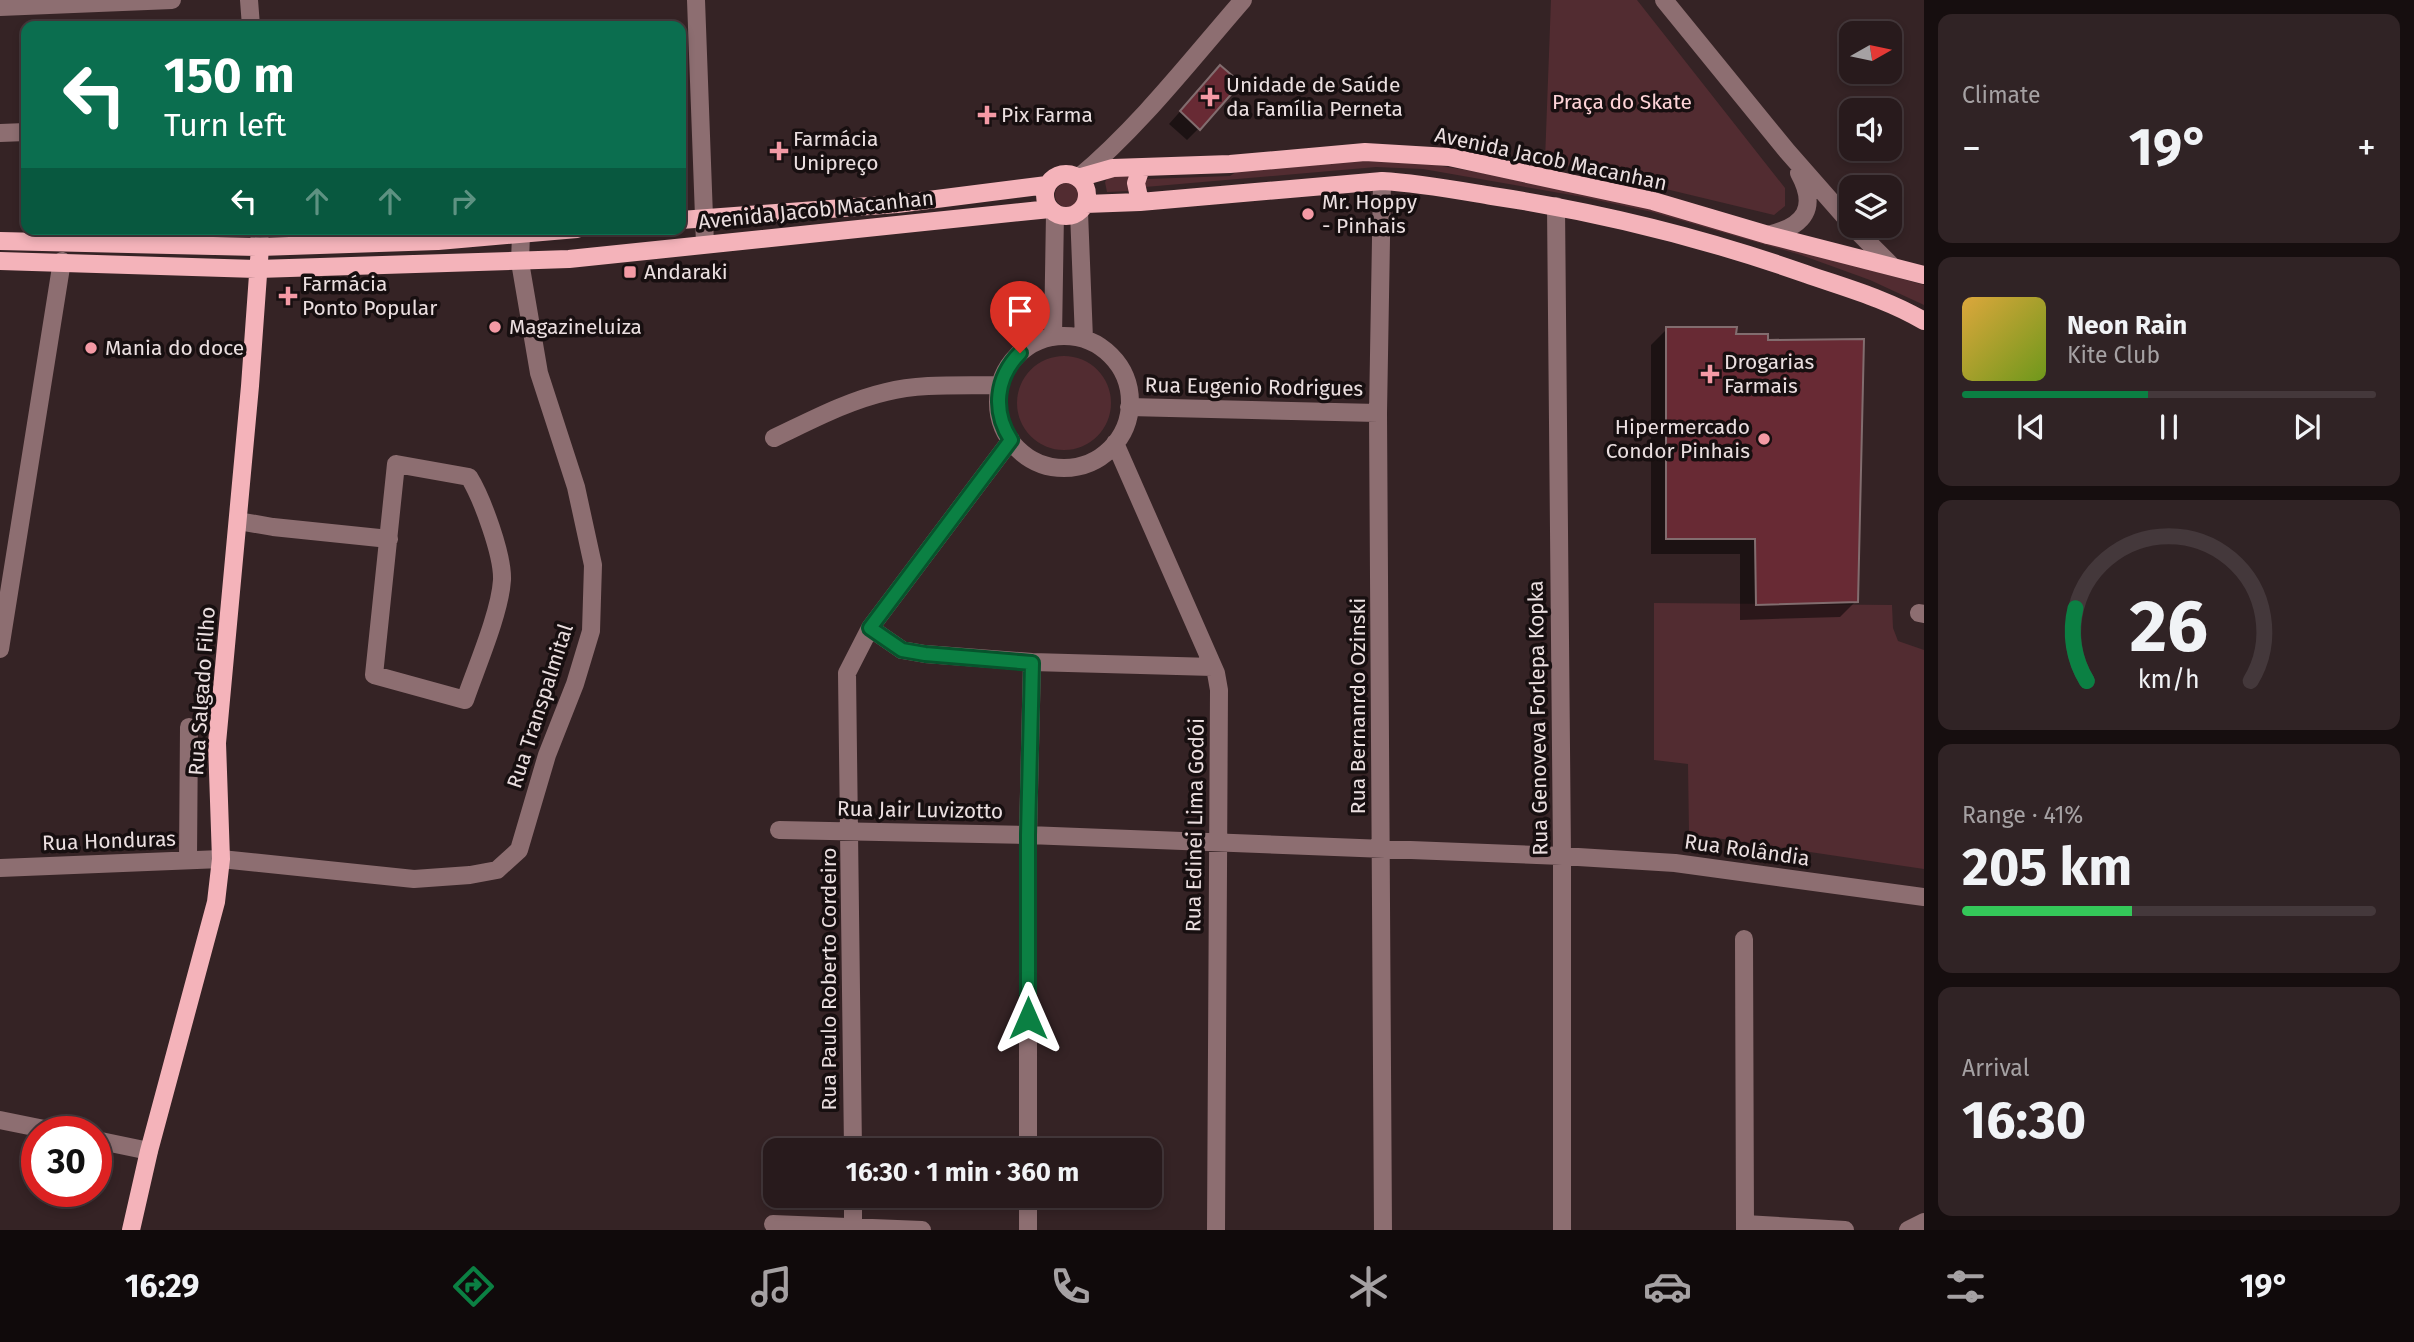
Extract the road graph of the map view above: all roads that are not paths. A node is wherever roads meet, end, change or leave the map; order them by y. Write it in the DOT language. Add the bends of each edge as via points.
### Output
graph roads {
  1 [pos="172,0"];
  2 [pos="250,0"];
  3 [pos="696,0"];
  4 [pos="1243,0"];
  5 [pos="1664,0"];
  6 [pos="0,7"];
  7 [pos="251,21"];
  8 [pos="21,132"];
  9 [pos="0,133"];
  10 [pos="1787,151"];
  11 [pos="1141,168"];
  12 [pos="1078,178"];
  13 [pos="1382,181"];
  14 [pos="1047,186"];
  15 [pos="1140,202"];
  16 [pos="1556,206"];
  17 [pos="1082,208"];
  18 [pos="1052,211"];
  19 [pos="1839,211"];
  20 [pos="703,218"];
  21 [pos="686,220"];
  22 [pos="509,235"];
  23 [pos="521,235"];
  24 [pos="1768,235"];
  25 [pos="259,238"];
  26 [pos="1864,238"];
  27 [pos="0,241"];
  28 [pos="705,244"];
  29 [pos="0,261"];
  30 [pos="62,261"];
  31 [pos="520,262"];
  32 [pos="1892,266"];
  33 [pos="258,269"];
  34 [pos="1924,275"];
  35 [pos="1924,320"];
  36 [pos="1053,337"];
  37 [pos="1084,339"];
  38 [pos="1000,385"];
  39 [pos="1129,407"];
  40 [pos="1378,413"];
  41 [pos="774,438"];
  42 [pos="1011,440"];
  43 [pos="1115,443"];
  44 [pos="238,521"];
  45 [pos="389,539"];
  46 [pos="870,628"];
  47 [pos="0,649"];
  48 [pos="1032,663"];
  49 [pos="1213,667"];
  50 [pos="189,727"];
  51 [pos="779,830"];
  52 [pos="850,831"];
  53 [pos="1028,835"];
  54 [pos="1217,844"];
  55 [pos="1381,850"];
  56 [pos="1562,856"];
  57 [pos="221,859"];
  58 [pos="188,860"];
  59 [pos="0,868"];
  60 [pos="1924,897"];
  61 [pos="1744,939"];
  62 [pos="0,1120"];
  63 [pos="21,1124"];
  64 [pos="853,1138"];
  65 [pos="1028,1138"];
  66 [pos="112,1143"];
  67 [pos="149,1151"];
  68 [pos="853,1208"];
  69 [pos="1028,1208"];
  70 [pos="1924,1222"];
  71 [pos="773,1224"];
  72 [pos="1745,1227"];
  73 [pos="853,1229"];
  74 [pos="131,1230"];
  75 [pos="922,1230"];
  76 [pos="1028,1230"];
  77 [pos="1216,1230"];
  78 [pos="1382,1230"];
  79 [pos="1562,1230"];
  80 [pos="1845,1230"];
  81 [pos="1908,1230"];
  1 -- 6 [label="street"];
  2 -- 7 [label="street"];
  3 -- 20 [label="street"];
  4 -- 12 [label="street" via="1108,153"];
  5 -- 10 [label="street"];
  8 -- 9 [label="street"];
  10 -- 19 [label="street"];
  10 -- 24 [label="street" via="1805,184 1808,206 1798,222"];
  11 -- 12 [label="main road, Avenida Jacob Macanhan" via="1113,168"];
  11 -- 15 [label="main road" via="1136,183"];
  11 -- 24 [label="main road, Avenida Jacob Macanhan" via="1365,152 1449,157 1603,188"];
  12 -- 14 [label="main road" via="1061,174"];
  12 -- 17 [label="main road" via="1086,190"];
  13 -- 15 [label="main road"];
  13 -- 16 [label="main road"];
  13 -- 40 [label="street, Rua Bernanrdo Ozinski"];
  14 -- 18 [label="main road" via="1045,198"];
  14 -- 20 [label="main road, Avenida Jacob Macanhan" via="898,204"];
  15 -- 17 [label="main road"];
  16 -- 35 [label="main road" via="1745,252 1870,295"];
  16 -- 56 [label="street, Rua Genoveva Forlepa Kopka"];
  17 -- 18 [label="main road" via="1067,216"];
  17 -- 37 [label="street"];
  18 -- 28 [label="main road, Avenida Jacob Macanhan"];
  18 -- 36 [label="street"];
  20 -- 21 [label="main road, Avenida Jacob Macanhan"];
  20 -- 28 [label="street"];
  22 -- 25 [label="main road" via="438,241"];
  23 -- 31 [label="street, Rua Transpalmital"];
  24 -- 32 [label="main road, Avenida Jacob Macanhan"];
  25 -- 27 [label="main road"];
  25 -- 33 [label="main road, Rua Salgado Filho"];
  26 -- 32 [label="street"];
  28 -- 31 [label="main road, Avenida Jacob Macanhan"];
  29 -- 30 [label="main road, Avenida Jacob Macanhan"];
  30 -- 33 [label="main road, Avenida Jacob Macanhan"];
  30 -- 47 [label="street"];
  31 -- 33 [label="main road, Avenida Jacob Macanhan"];
  31 -- 57 [label="street, Rua Transpalmital" via="539,373 576,487 593,565 591,631 519,850 497,870 414,879"];
  32 -- 34 [label="main road, Avenida Jacob Macanhan"];
  33 -- 44 [label="main road, Rua Salgado Filho"];
  36 -- 37 [label="street"];
  36 -- 38 [label="street" via="1020,353"];
  37 -- 39 [label="street" via="1118,365 1127,383"];
  38 -- 41 [label="street" via="887,392"];
  38 -- 42 [label="street" via="999,411"];
  39 -- 40 [label="street, Rua Eugenio Rodrigues"];
  39 -- 43 [label="street"];
  40 -- 55 [label="street, Rua Bernanrdo Ozinski"];
  42 -- 43 [label="street" via="1035,461 1062,467 1092,461"];
  42 -- 46 [label="street, Rua Paulo Roberto Cordeiro"];
  43 -- 49 [label="street, Rua Edinei Lima Godói"];
  44 -- 45 [label="street"];
  44 -- 57 [label="main road, Rua Salgado Filho" via="217,743"];
  45 -- 45 [label="street" via="373,675 465,700 502,580 480,494 469,477 396,464"];
  46 -- 48 [label="street" via="902,650"];
  46 -- 52 [label="street, Rua Paulo Roberto Cordeiro" via="847,673"];
  48 -- 49 [label="street"];
  48 -- 53 [label="street"];
  49 -- 54 [label="street, Rua Edinei Lima Godói" via="1220,697"];
  50 -- 58 [label="street"];
  51 -- 52 [label="street, Rua Jair Luvizotto"];
  52 -- 53 [label="street, Rua Jair Luvizotto"];
  52 -- 64 [label="street, Rua Paulo Roberto Cordeiro"];
  53 -- 54 [label="street, Rua Jair Luvizotto"];
  53 -- 65 [label="street"];
  54 -- 55 [label="street, Rua Jair Luvizotto"];
  54 -- 77 [label="street, Rua Edinei Lima Godói"];
  55 -- 56 [label="street, Rua Jair Luvizotto"];
  55 -- 78 [label="street, Rua Bernanrdo Ozinski"];
  56 -- 60 [label="street, Rua Rolândia" via="1675,863"];
  56 -- 79 [label="street, Rua Genoveva Forlepa Kopka"];
  57 -- 58 [label="street, Rua Honduras"];
  57 -- 67 [label="main road, Rua Salgado Filho" via="216,902"];
  58 -- 59 [label="street, Rua Honduras"];
  61 -- 72 [label="street"];
  62 -- 63 [label="street"];
  66 -- 67 [label="street"];
  67 -- 74 [label="main road, Rua Salgado Filho"];
  68 -- 73 [label="street"];
  69 -- 76 [label="street"];
  70 -- 81 [label="street"];
  71 -- 73 [label="street"];
  72 -- 80 [label="street"];
  73 -- 75 [label="street"];
}
